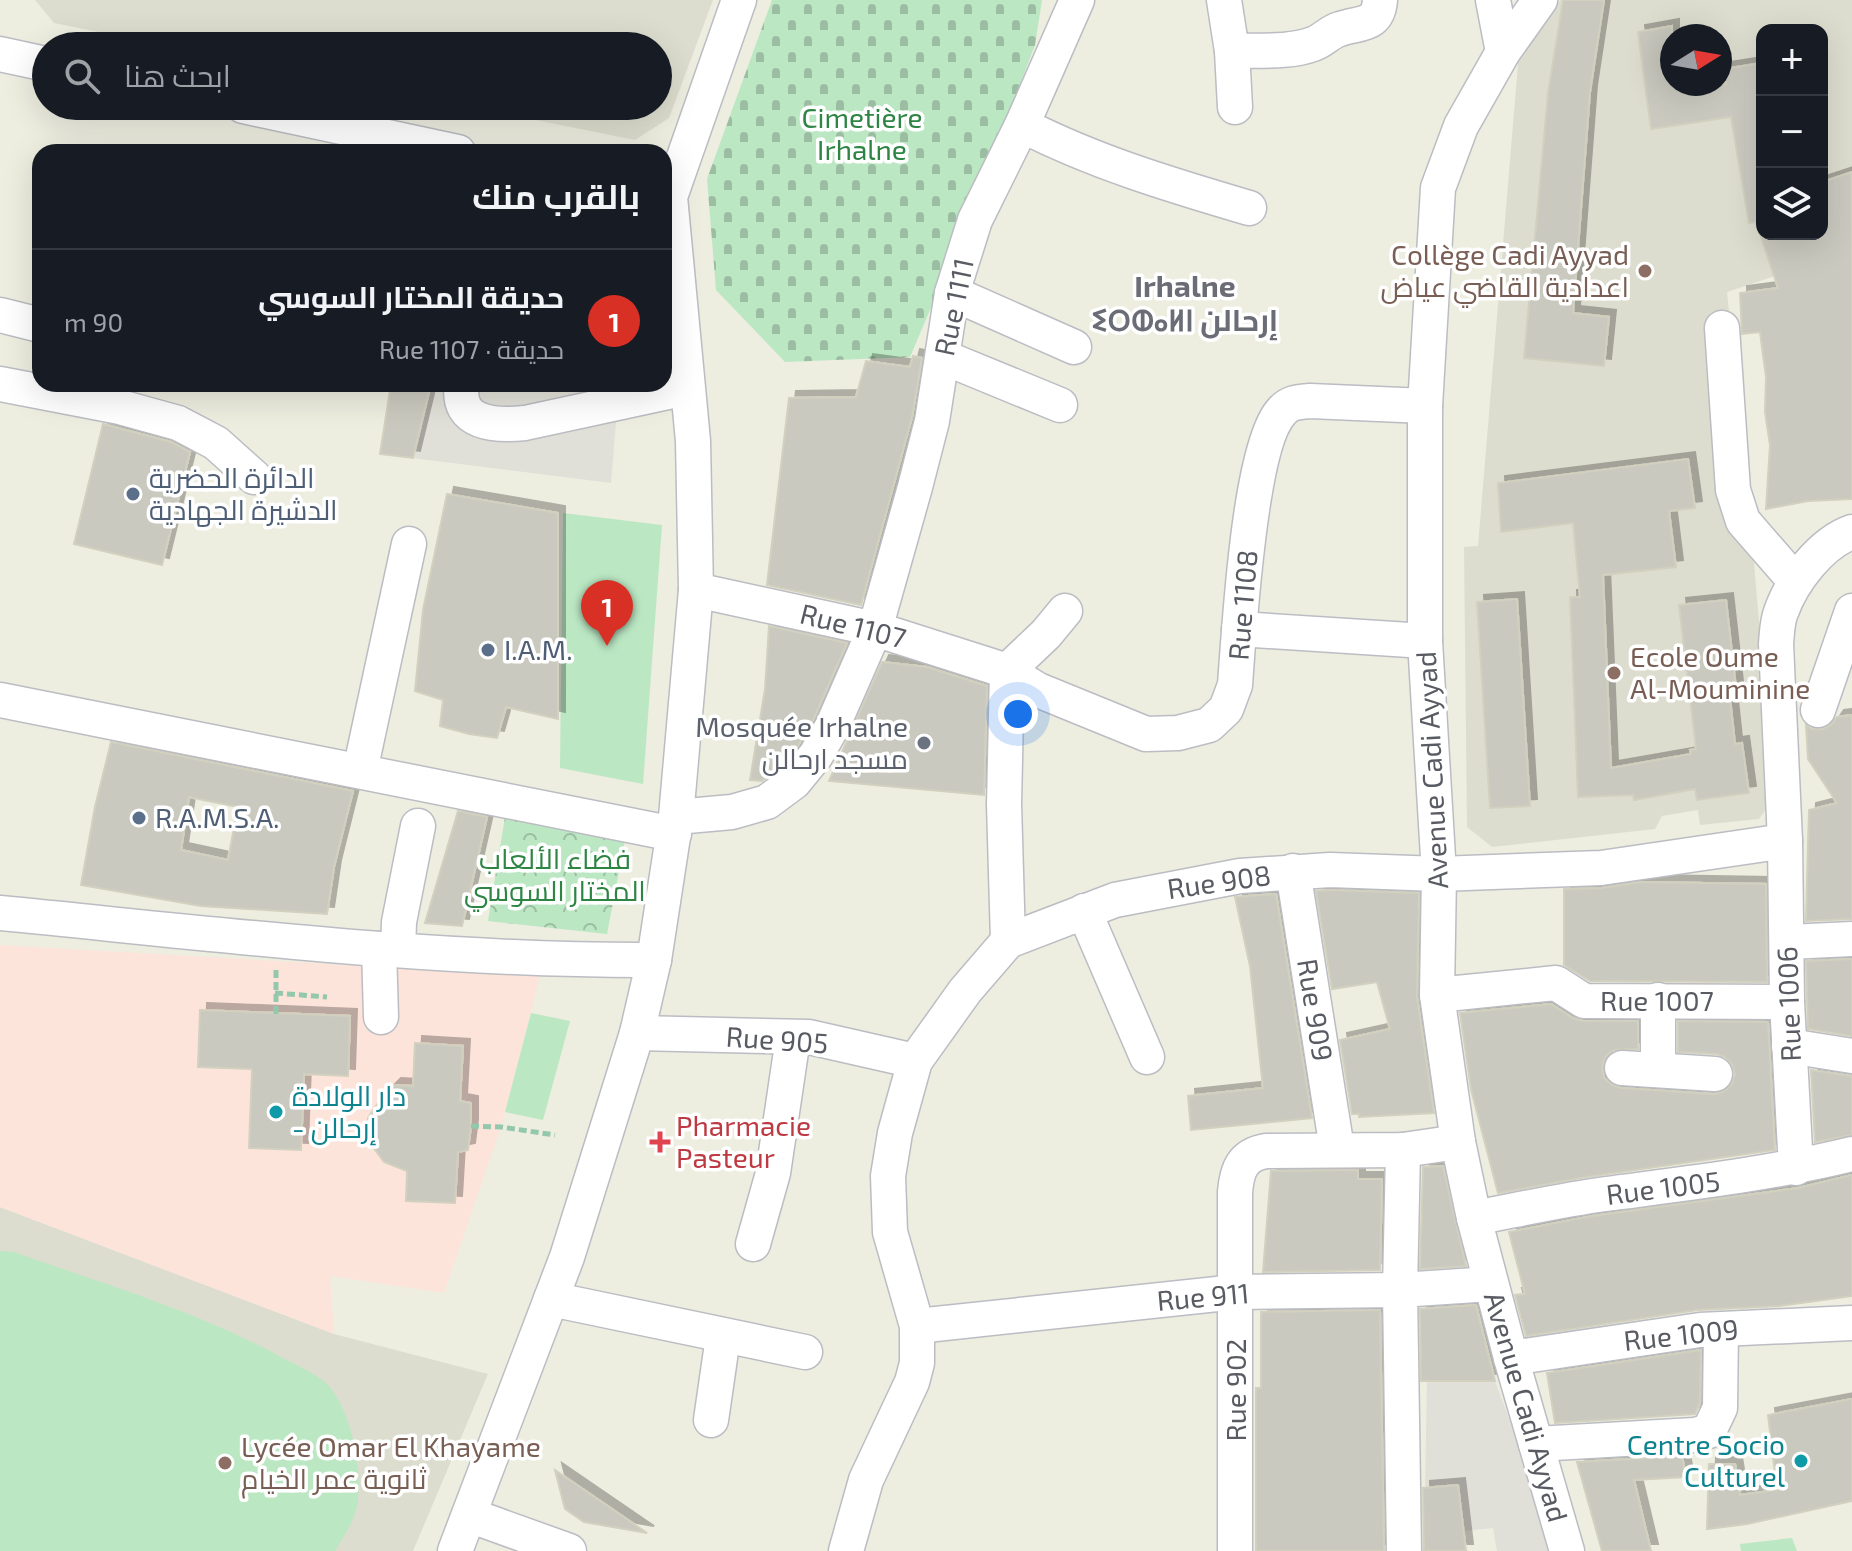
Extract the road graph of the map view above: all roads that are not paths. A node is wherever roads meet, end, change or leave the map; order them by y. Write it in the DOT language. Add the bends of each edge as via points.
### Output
graph roads {
  1 [pos="739,0"];
  2 [pos="1077,0"];
  3 [pos="1224,0"];
  4 [pos="1380,0"];
  5 [pos="1493,0"];
  6 [pos="1540,0"];
  7 [pos="1232,51"];
  8 [pos="1503,52"];
  9 [pos="0,54"];
  10 [pos="32,61"];
  11 [pos="1235,107"];
  12 [pos="308,120"];
  13 [pos="1022,125"];
  14 [pos="421,144"];
  15 [pos="672,183"];
  16 [pos="1249,208"];
  17 [pos="672,245"];
  18 [pos="952,293"];
  19 [pos="0,315"];
  20 [pos="32,323"];
  21 [pos="1722,328"];
  22 [pos="1074,347"];
  23 [pos="943,357"];
  24 [pos="0,384"];
  25 [pos="687,388"];
  26 [pos="32,390"];
  27 [pos="672,391"];
  28 [pos="42,392"];
  29 [pos="460,392"];
  30 [pos="668,392"];
  31 [pos="1060,405"];
  32 [pos="1425,406"];
  33 [pos="254,477"];
  34 [pos="1852,532"];
  35 [pos="409,544"];
  36 [pos="1796,582"];
  37 [pos="696,590"];
  38 [pos="1065,611"];
  39 [pos="1852,611"];
  40 [pos="875,629"];
  41 [pos="1239,629"];
  42 [pos="1425,641"];
  43 [pos="1847,644"];
  44 [pos="1007,671"];
  45 [pos="0,700"];
  46 [pos="1852,704"];
  47 [pos="1818,710"];
  48 [pos="1778,715"];
  49 [pos="360,771"];
  50 [pos="418,826"];
  51 [pos="675,826"];
  52 [pos="1785,841"];
  53 [pos="1293,871"];
  54 [pos="1439,874"];
  55 [pos="1084,911"];
  56 [pos="0,913"];
  57 [pos="1852,939"];
  58 [pos="1008,941"];
  59 [pos="1788,942"];
  60 [pos="388,950"];
  61 [pos="654,960"];
  62 [pos="1437,995"];
  63 [pos="1658,1000"];
  64 [pos="1787,1002"];
  65 [pos="381,1017"];
  66 [pos="637,1033"];
  67 [pos="793,1038"];
  68 [pos="1789,1046"];
  69 [pos="1852,1056"];
  70 [pos="1147,1057"];
  71 [pos="915,1061"];
  72 [pos="1622,1068"];
  73 [pos="1658,1068"];
  74 [pos="1715,1074"];
  75 [pos="1458,1142"];
  76 [pos="1337,1149"];
  77 [pos="1403,1150"];
  78 [pos="1852,1154"];
  79 [pos="1796,1168"];
  80 [pos="1474,1218"];
  81 [pos="753,1244"];
  82 [pos="1491,1284"];
  83 [pos="1400,1290"];
  84 [pos="1236,1292"];
  85 [pos="551,1299"];
  86 [pos="1852,1323"];
  87 [pos="917,1326"];
  88 [pos="1721,1330"];
  89 [pos="723,1337"];
  90 [pos="805,1352"];
  91 [pos="1511,1358"];
  92 [pos="711,1420"];
  93 [pos="1536,1444"];
  94 [pos="469,1515"];
  95 [pos="455,1551"];
  96 [pos="569,1551"];
  97 [pos="846,1551"];
  98 [pos="1235,1551"];
  99 [pos="1404,1551"];
  100 [pos="1567,1551"];
  1 -- 15 [label="street"];
  2 -- 13 [label="street, Rue 1111"];
  3 -- 7 [label="street"];
  4 -- 7 [label="street" via="1373,19 1334,31 1312,45"];
  5 -- 8 [label="street"];
  6 -- 8 [label="street, Avenue Cadi Ayyad"];
  7 -- 11 [label="street"];
  8 -- 32 [label="street, Avenue Cadi Ayyad" via="1461,126 1438,188"];
  9 -- 10 [label="street"];
  12 -- 14 [label="street"];
  13 -- 16 [label="street" via="1107,163"];
  13 -- 18 [label="street, Rue 1111" via="975,220"];
  17 -- 25 [label="street"];
  18 -- 22 [label="street"];
  18 -- 23 [label="street, Rue 1111"];
  19 -- 20 [label="street"];
  21 -- 36 [label="street" via="1739,514"];
  23 -- 31 [label="street"];
  23 -- 40 [label="street, Rue 1111" via="932,421"];
  24 -- 26 [label="street"];
  25 -- 27 [label="street"];
  25 -- 37 [label="street"];
  28 -- 33 [label="street" via="178,423 216,443"];
  29 -- 30 [label="street" via="476,420 500,426"];
  32 -- 41 [label="street, Rue 1108" via="1310,401 1293,402 1281,412 1271,427 1251,515"];
  32 -- 42 [label="street, Avenue Cadi Ayyad"];
  34 -- 36 [label="street, Rue 1006" via="1831,544"];
  35 -- 49 [label="street"];
  36 -- 48 [label="street, Rue 1006" via="1778,624"];
  37 -- 40 [label="street, Rue 1107"];
  37 -- 51 [label="street"];
  38 -- 44 [label="street"];
  39 -- 43 [label="street"];
  40 -- 44 [label="street, Rue 1107"];
  40 -- 51 [label="street, Rue 1111" via="832,727 794,782 767,802"];
  41 -- 42 [label="street"];
  41 -- 44 [label="street, Rue 1108" via="1235,685 1226,709 1209,725 1178,733 1146,734 1038,690"];
  42 -- 54 [label="street, Avenue Cadi Ayyad"];
  43 -- 47 [label="street"];
  44 -- 58 [label="street"];
  45 -- 49 [label="street, Rue 1111"];
  46 -- 47 [label="street"];
  47 -- 48 [label="street"];
  48 -- 52 [label="street, Rue 1006"];
  49 -- 51 [label="street, Rue 1111"];
  50 -- 60 [label="street" via="399,922"];
  51 -- 61 [label="street"];
  52 -- 54 [label="street, Rue 908" via="1601,868"];
  52 -- 59 [label="street, Rue 1006"];
  53 -- 54 [label="street, Rue 908"];
  53 -- 55 [label="street, Rue 908" via="1182,886"];
  53 -- 76 [label="street, Rue 909"];
  54 -- 62 [label="street, Avenue Cadi Ayyad"];
  55 -- 58 [label="street, Rue 908"];
  55 -- 70 [label="street"];
  56 -- 60 [label="street"];
  57 -- 59 [label="street"];
  58 -- 71 [label="street"];
  59 -- 64 [label="street, Rue 1006"];
  60 -- 61 [label="street"];
  60 -- 65 [label="street"];
  61 -- 66 [label="street"];
  62 -- 63 [label="street, Rue 1007" via="1556,983 1584,1001"];
  62 -- 75 [label="street, Avenue Cadi Ayyad"];
  63 -- 64 [label="street, Rue 1007"];
  63 -- 73 [label="street"];
  64 -- 68 [label="street, Rue 1006"];
  66 -- 67 [label="street, Rue 905"];
  66 -- 85 [label="street"];
  67 -- 71 [label="street, Rue 905"];
  67 -- 81 [label="street" via="773,1173"];
  68 -- 69 [label="street"];
  68 -- 79 [label="street, Rue 1006"];
  71 -- 87 [label="street" via="888,1176 890,1232"];
  72 -- 73 [label="street"];
  73 -- 74 [label="street"];
  75 -- 77 [label="street"];
  75 -- 80 [label="street, Avenue Cadi Ayyad"];
  76 -- 77 [label="street"];
  76 -- 84 [label="street, Rue 902" via="1249,1156 1237,1174 1235,1192"];
  77 -- 83 [label="street"];
  78 -- 79 [label="street, Rue 1005"];
  79 -- 80 [label="street, Rue 1005"];
  80 -- 82 [label="street, Avenue Cadi Ayyad"];
  82 -- 83 [label="street, Rue 911"];
  82 -- 91 [label="street, Avenue Cadi Ayyad"];
  83 -- 84 [label="street, Rue 911"];
  83 -- 99 [label="street"];
  84 -- 87 [label="street, Rue 911"];
  84 -- 98 [label="street, Rue 902"];
  85 -- 89 [label="street"];
  85 -- 94 [label="street"];
  86 -- 88 [label="street, Rue 1009"];
  87 -- 97 [label="street" via="912,1382 866,1480"];
  88 -- 91 [label="street, Rue 1009"];
  88 -- 93 [label="street" via="1720,1408 1709,1431"];
  89 -- 90 [label="street"];
  89 -- 92 [label="street"];
  91 -- 93 [label="street, Avenue Cadi Ayyad"];
  93 -- 100 [label="street, Avenue Cadi Ayyad"];
  94 -- 95 [label="street"];
  94 -- 96 [label="street"];
}
